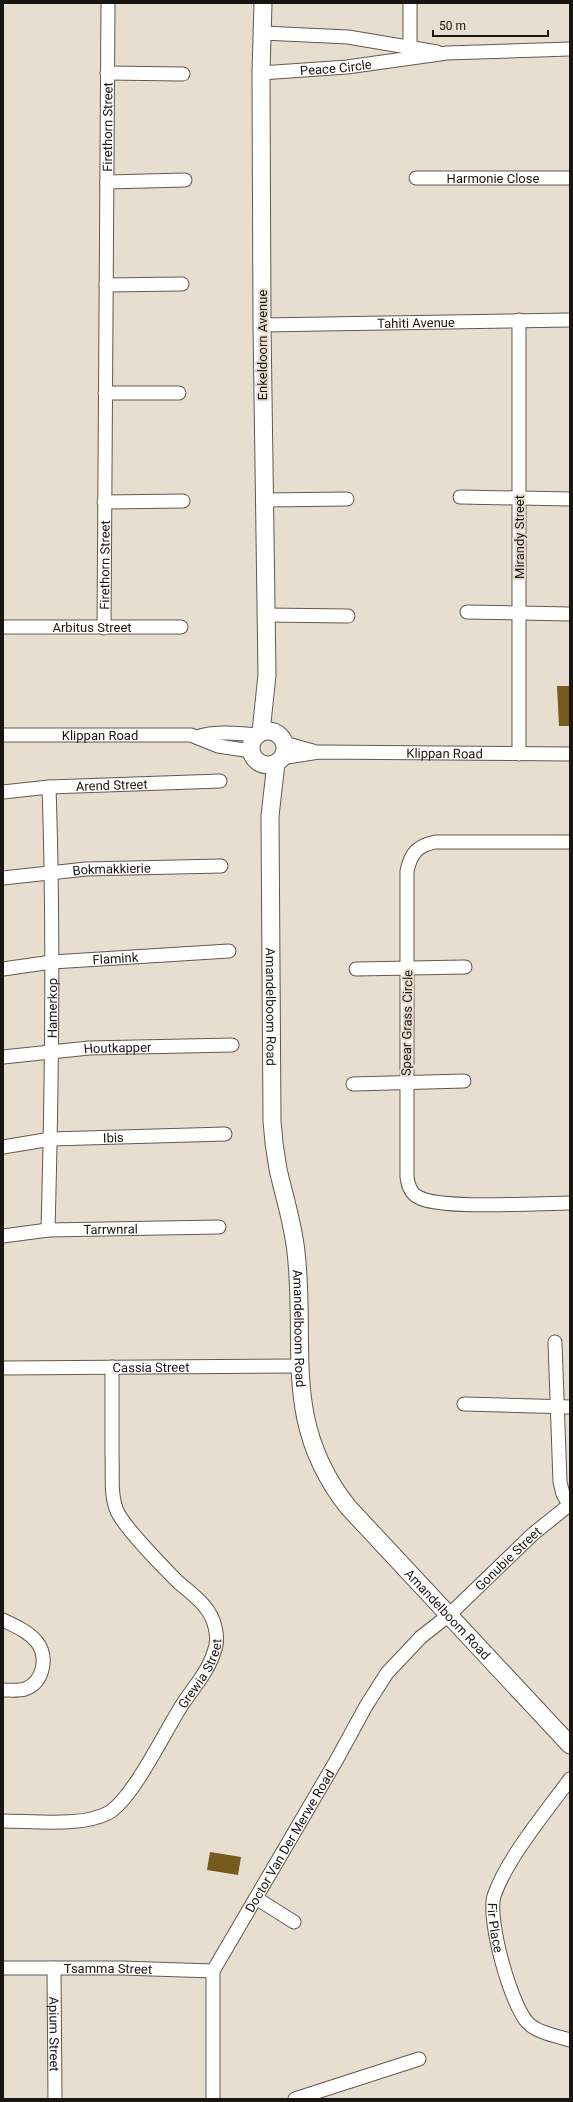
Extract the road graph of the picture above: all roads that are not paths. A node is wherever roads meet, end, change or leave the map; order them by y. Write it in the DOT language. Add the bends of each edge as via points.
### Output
graph roads {
  1 [pos="108,3"];
  2 [pos="263,3"];
  3 [pos="410,3"];
  4 [pos="263,33"];
  5 [pos="570,49"];
  6 [pos="411,54"];
  7 [pos="107,73"];
  8 [pos="261,73"];
  9 [pos="183,74"];
  10 [pos="416,178"];
  11 [pos="570,178"];
  12 [pos="185,180"];
  13 [pos="106,182"];
  14 [pos="182,284"];
  15 [pos="106,286"];
  16 [pos="519,320"];
  17 [pos="570,320"];
  18 [pos="262,325"];
  19 [pos="105,392"];
  20 [pos="179,393"];
  21 [pos="460,497"];
  22 [pos="519,498"];
  23 [pos="346,499"];
  24 [pos="570,499"];
  25 [pos="264,500"];
  26 [pos="183,501"];
  27 [pos="104,502"];
  28 [pos="467,612"];
  29 [pos="519,613"];
  30 [pos="570,614"];
  31 [pos="265,615"];
  32 [pos="348,616"];
  33 [pos="3,627"];
  34 [pos="181,627"];
  35 [pos="104,628"];
  36 [pos="3,735"];
  37 [pos="268,747"];
  38 [pos="519,754"];
  39 [pos="570,754"];
  40 [pos="220,781"];
  41 [pos="49,787"];
  42 [pos="3,792"];
  43 [pos="570,842"];
  44 [pos="221,866"];
  45 [pos="52,872"];
  46 [pos="3,878"];
  47 [pos="229,951"];
  48 [pos="52,962"];
  49 [pos="466,967"];
  50 [pos="408,968"];
  51 [pos="3,969"];
  52 [pos="356,969"];
  53 [pos="232,1045"];
  54 [pos="53,1051"];
  55 [pos="3,1057"];
  56 [pos="464,1081"];
  57 [pos="407,1083"];
  58 [pos="353,1084"];
  59 [pos="225,1134"];
  60 [pos="51,1140"];
  61 [pos="3,1147"];
  62 [pos="570,1203"];
  63 [pos="219,1227"];
  64 [pos="48,1230"];
  65 [pos="3,1236"];
  66 [pos="556,1342"];
  67 [pos="300,1366"];
  68 [pos="3,1368"];
  69 [pos="112,1368"];
  70 [pos="464,1404"];
  71 [pos="564,1407"];
  72 [pos="570,1506"];
  73 [pos="449,1615"];
  74 [pos="3,1620"];
  75 [pos="3,1690"];
  76 [pos="570,1745"];
  77 [pos="570,1779"];
  78 [pos="3,1821"];
  79 [pos="256,1898"];
  80 [pos="294,1922"];
  81 [pos="3,1968"];
  82 [pos="54,1968"];
  83 [pos="213,1970"];
  84 [pos="570,2040"];
  85 [pos="419,2059"];
  86 [pos="55,2099"];
  87 [pos="213,2099"];
  88 [pos="295,2099"];
  1 -- 7 [label="street, Firethorn Street"];
  2 -- 4 [label="street, Enkeldoorn Avenue"];
  3 -- 6 [label="street"];
  4 -- 6 [label="street, Peace Circle" via="348,37"];
  4 -- 8 [label="street, Enkeldoorn Avenue"];
  5 -- 6 [label="street, Peace Circle"];
  6 -- 8 [label="street, Peace Circle" via="347,67"];
  7 -- 9 [label="street, Firethorn Street"];
  7 -- 13 [label="street, Firethorn Street"];
  8 -- 18 [label="street, Enkeldoorn Avenue"];
  10 -- 11 [label="street, Harmonie Close"];
  12 -- 13 [label="street, Firethorn Street"];
  13 -- 15 [label="street, Firethorn Street"];
  14 -- 15 [label="street"];
  15 -- 19 [label="street, Firethorn Street"];
  16 -- 17 [label="street, Tahiti Avenue"];
  16 -- 18 [label="street, Tahiti Avenue"];
  16 -- 22 [label="street, Mirandy Street"];
  18 -- 25 [label="street, Enkeldoorn Avenue"];
  19 -- 20 [label="street"];
  19 -- 27 [label="street, Firethorn Street"];
  21 -- 22 [label="street"];
  22 -- 24 [label="street"];
  22 -- 29 [label="street, Mirandy Street"];
  23 -- 25 [label="street"];
  25 -- 31 [label="street, Enkeldoorn Avenue"];
  26 -- 27 [label="street, Firethorn Street"];
  27 -- 35 [label="street, Firethorn Street"];
  28 -- 29 [label="street"];
  29 -- 30 [label="street"];
  29 -- 38 [label="street, Mirandy Street"];
  31 -- 32 [label="street"];
  31 -- 37 [label="street, Enkeldoorn Avenue"];
  33 -- 35 [label="street, Arbitus Street"];
  34 -- 35 [label="street, Arbitus Street"];
  36 -- 37 [label="street, Klippan Road" via="196,737 218,746"];
  37 -- 38 [label="street, Klippan Road" via="319,752"];
  37 -- 67 [label="street, Amandelboom Road" via="272,1121 278,1167 296,1252"];
  38 -- 39 [label="street, Klippan Road"];
  40 -- 41 [label="street, Arend Street"];
  41 -- 42 [label="street, Arend Street"];
  41 -- 45 [label="street, Hamerkop"];
  43 -- 50 [label="street, Spear Grass Circle" via="435,842 419,846 413,852 408,871"];
  44 -- 45 [label="street, Bokmakkierie" via="134,867"];
  45 -- 46 [label="street, Bokmakkierie"];
  45 -- 48 [label="street, Hamerkop"];
  47 -- 48 [label="street, Flamink"];
  48 -- 51 [label="street, Flamink"];
  48 -- 54 [label="street, Hamerkop"];
  49 -- 50 [label="street"];
  50 -- 52 [label="street"];
  50 -- 57 [label="street, Spear Grass Circle"];
  53 -- 54 [label="street, Houtkapper"];
  54 -- 55 [label="street, Houtkapper"];
  54 -- 60 [label="street, Hamerkop"];
  56 -- 57 [label="street"];
  57 -- 58 [label="street"];
  57 -- 62 [label="street, Spear Grass Circle" via="407,1177 411,1191 417,1197 425,1201 453,1204"];
  59 -- 60 [label="street, Ibis"];
  60 -- 61 [label="street, Ibis"];
  60 -- 64 [label="street, Hamerkop"];
  63 -- 64 [label="street, Tarrwnral"];
  64 -- 65 [label="street, Tarrwnral"];
  66 -- 71 [label="street"];
  67 -- 69 [label="street, Cassia Street"];
  67 -- 73 [label="street, Amandelboom Road" via="303,1409 310,1440 335,1490"];
  68 -- 69 [label="street, Cassia Street"];
  69 -- 78 [label="street, Grewia Street" via="115,1505 129,1527 177,1581 210,1613 215,1628 214,1652 205,1672 119,1805 103,1815 82,1820"];
  70 -- 71 [label="street"];
  71 -- 72 [label="street" via="560,1482"];
  72 -- 73 [label="street, Gonubie Street" via="533,1534"];
  73 -- 76 [label="street, Amandelboom Road"];
  73 -- 79 [label="street, Doctor Van Der Merwe Road" via="421,1637 387,1673"];
  74 -- 75 [label="street" via="24,1630 36,1640 42,1651 43,1661 38,1677 30,1686 21,1690"];
  77 -- 84 [label="street, Fir Place" via="528,1837 500,1882 494,1898 493,1912 502,1960 520,2014 529,2025"];
  79 -- 80 [label="street"];
  79 -- 83 [label="street, Doctor Van Der Merwe Road"];
  81 -- 82 [label="street, Tsamma Street"];
  82 -- 83 [label="street, Tsamma Street"];
  82 -- 86 [label="street, Apium Street"];
  83 -- 87 [label="street"];
  85 -- 88 [label="street"];
}
